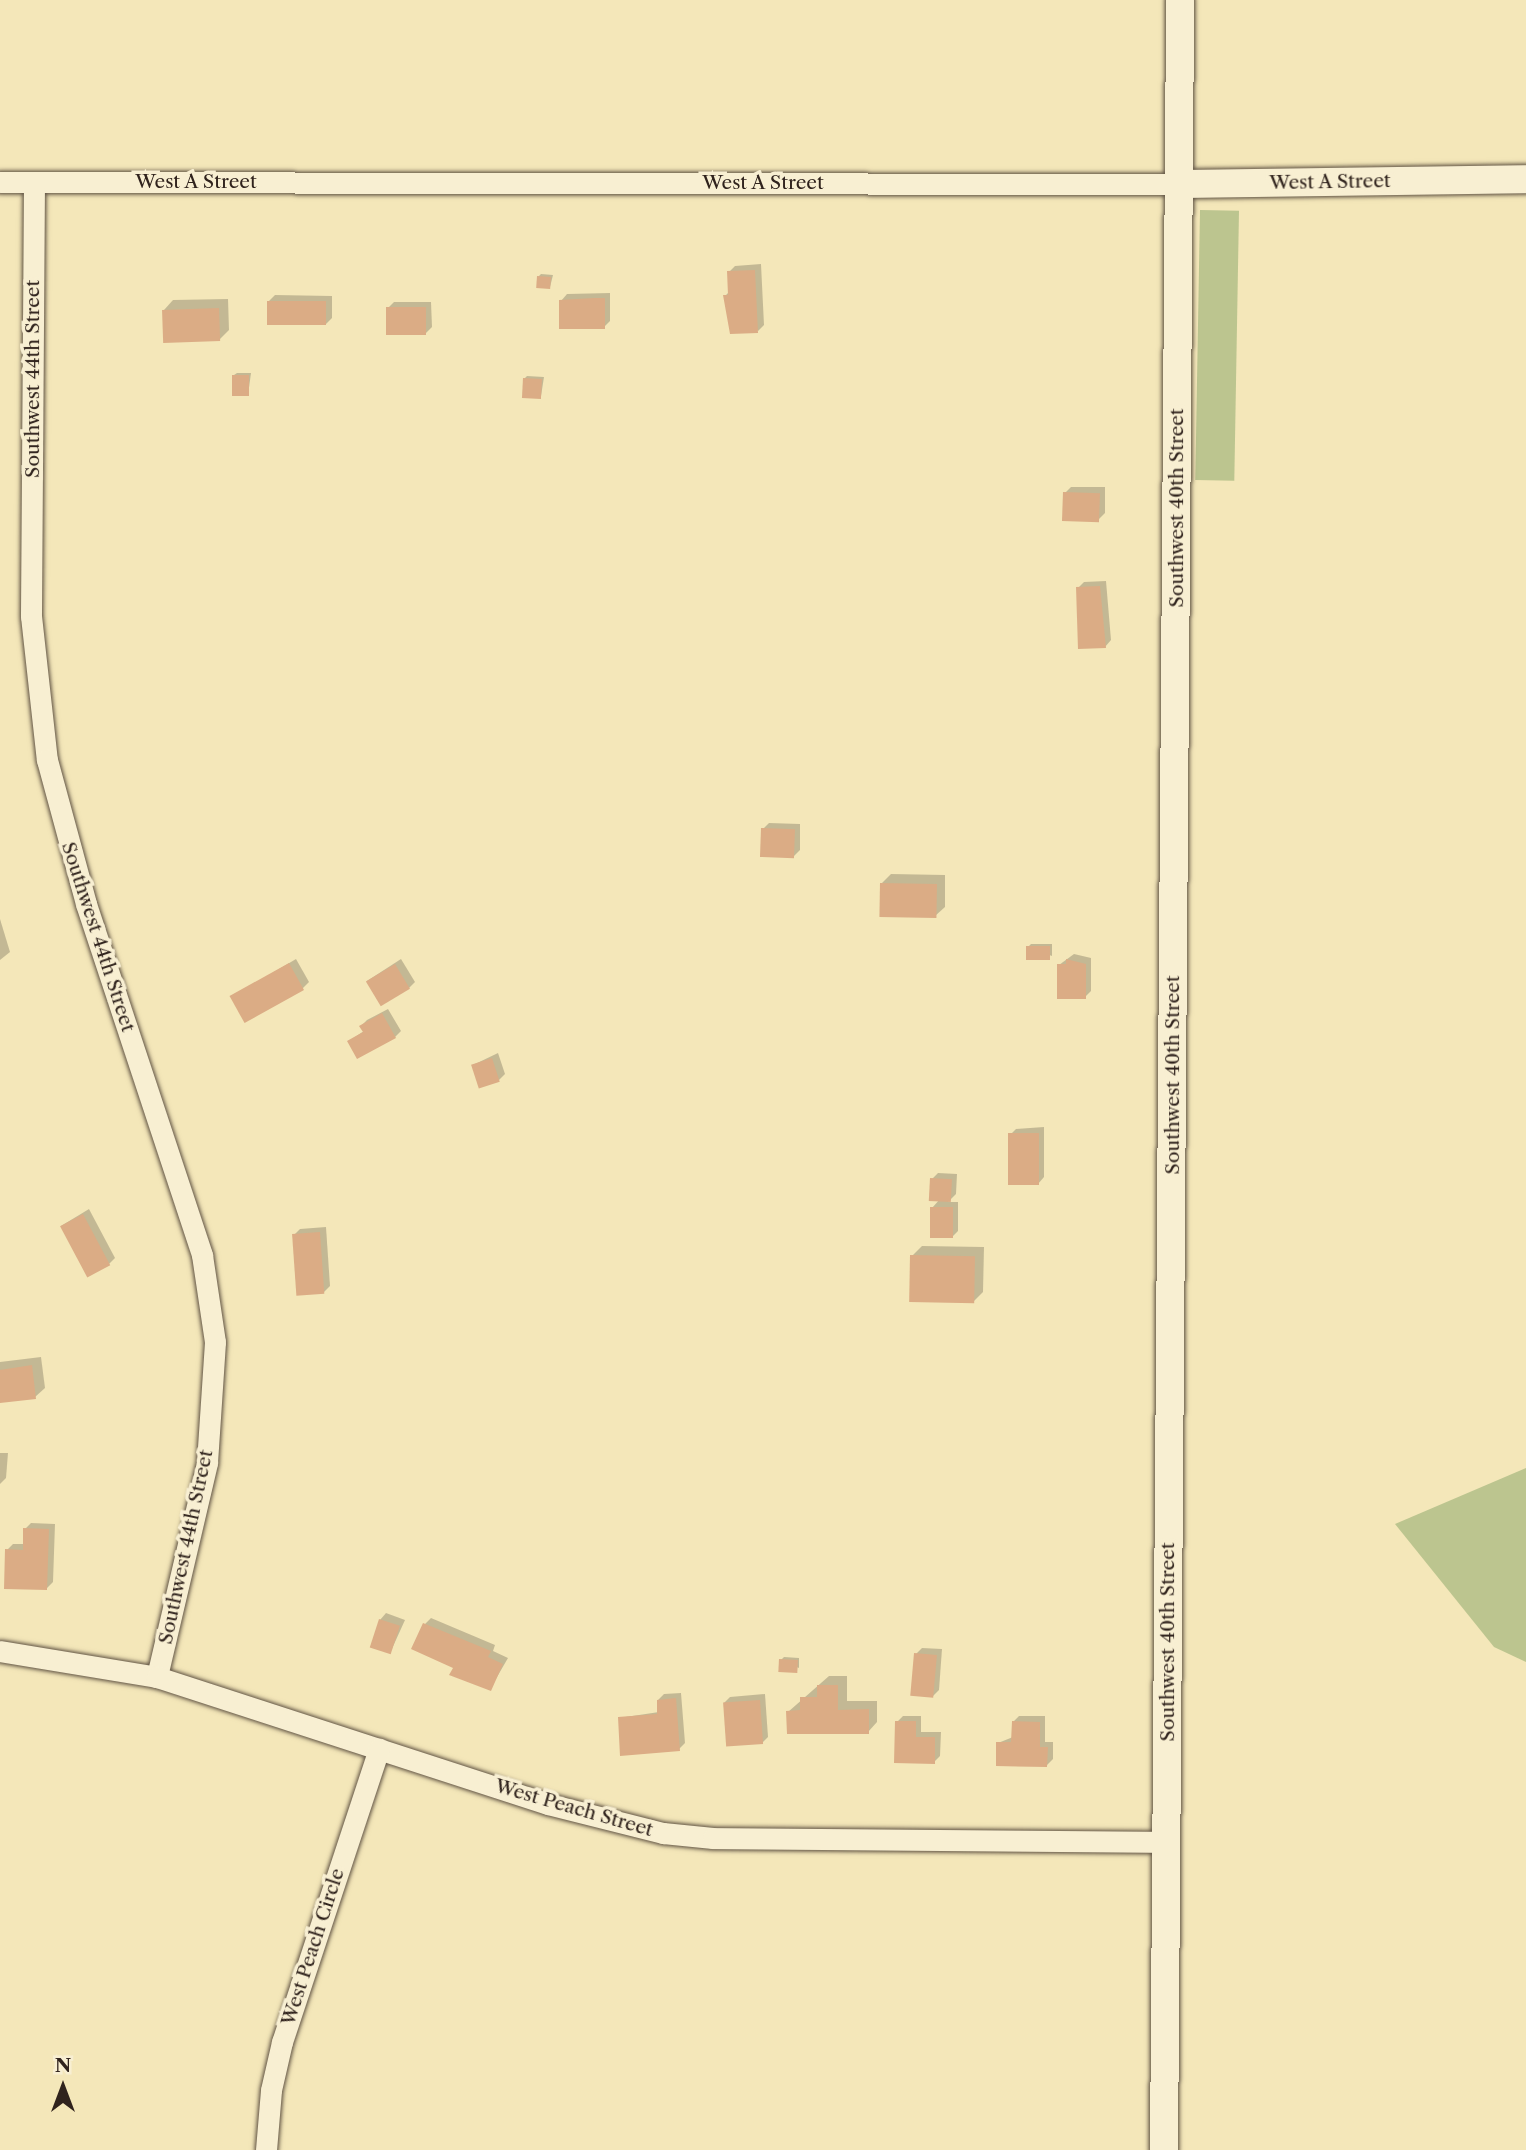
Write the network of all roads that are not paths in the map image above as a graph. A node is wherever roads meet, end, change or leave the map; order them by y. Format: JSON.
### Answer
{"nodes":[{"id":1,"x":1180,"y":0,"type":"edge"},
{"id":2,"x":1526,"y":179,"type":"edge"},
{"id":3,"x":0,"y":182,"type":"edge"},
{"id":4,"x":34,"y":182,"type":"junction"},
{"id":5,"x":1180,"y":184,"type":"junction"},
{"id":6,"x":0,"y":1651,"type":"edge"},
{"id":7,"x":157,"y":1677,"type":"junction"},
{"id":8,"x":379,"y":1749,"type":"junction"},
{"id":9,"x":1167,"y":1842,"type":"junction"},
{"id":10,"x":266,"y":2150,"type":"edge"},
{"id":11,"x":1164,"y":2150,"type":"edge"}],
"edges":[{"from":1,"to":5,"type":"main road","name":"Southwest 40th Street"},
{"from":2,"to":5,"type":"main road","name":"West A Street"},
{"from":3,"to":4,"type":"street","name":"West A Street"},
{"from":4,"to":5,"type":"street","name":"West A Street"},
{"from":4,"to":7,"type":"street","name":"Southwest 44th Street"},
{"from":5,"to":9,"type":"main road","name":"Southwest 40th Street"},
{"from":6,"to":7,"type":"street","name":"West Peach Street"},
{"from":7,"to":8,"type":"street","name":"West Peach Street"},
{"from":8,"to":9,"type":"street","name":"West Peach Street"},
{"from":8,"to":10,"type":"street","name":"West Peach Circle"},
{"from":9,"to":11,"type":"main road","name":"Southwest 40th Street"}]}
